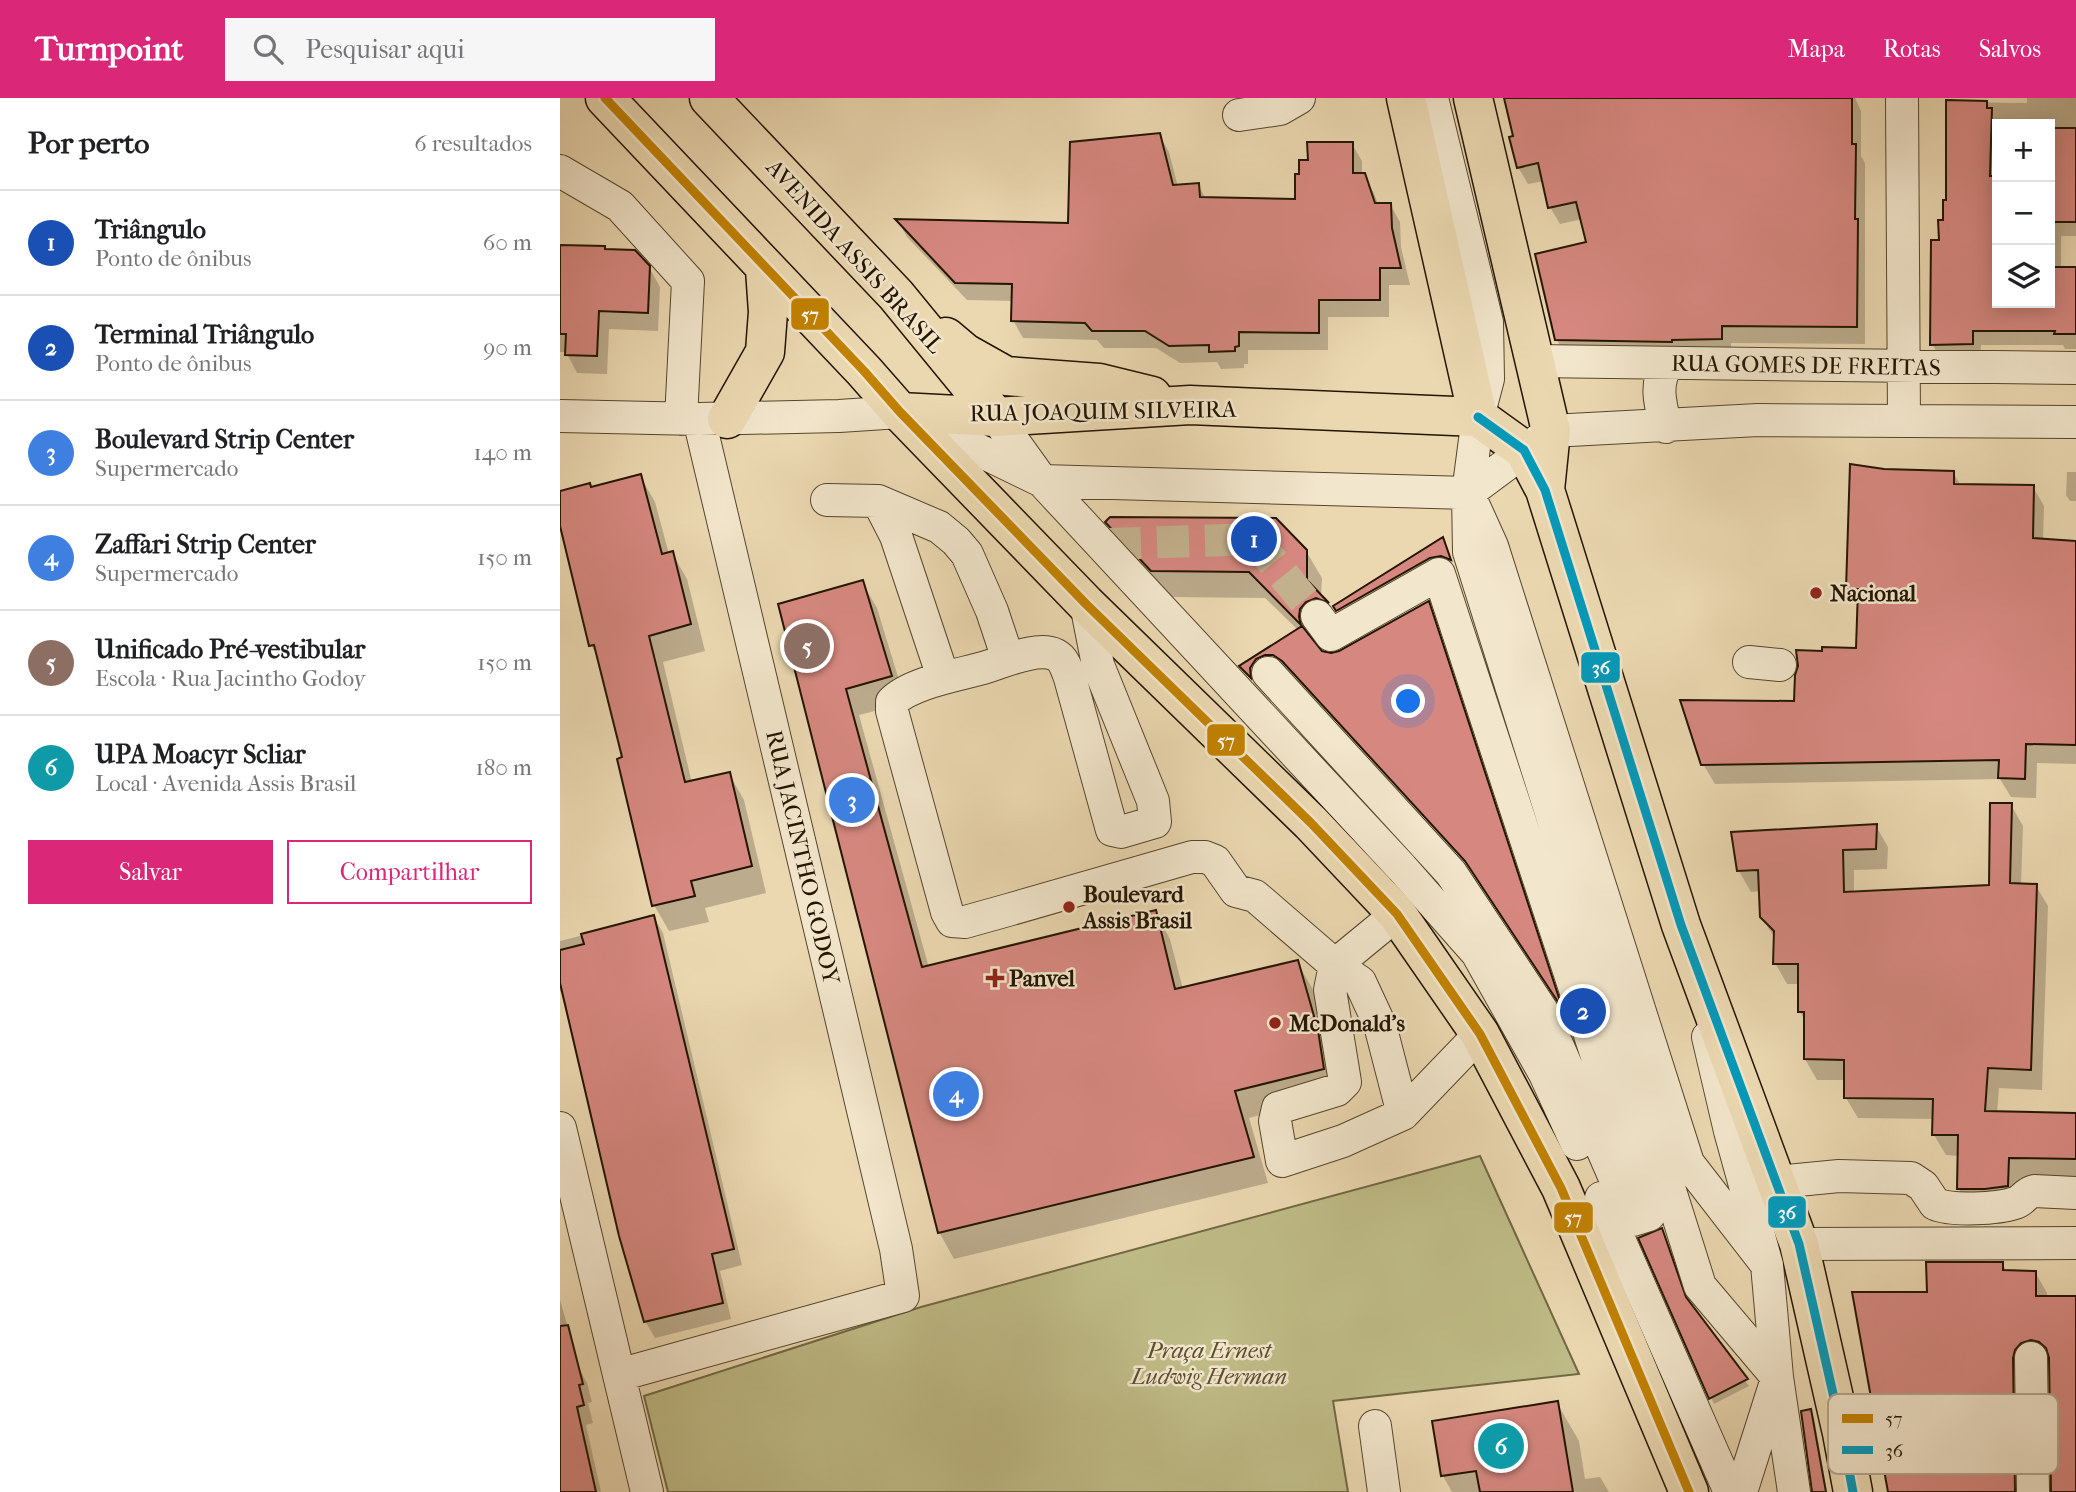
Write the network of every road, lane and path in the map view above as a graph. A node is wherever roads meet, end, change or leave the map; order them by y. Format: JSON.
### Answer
{"nodes":[{"id":1,"x":605,"y":98,"type":"edge"},
{"id":2,"x":709,"y":98,"type":"edge"},
{"id":3,"x":1299,"y":98,"type":"edge"},
{"id":4,"x":1406,"y":98,"type":"edge"},
{"id":5,"x":1432,"y":98,"type":"edge"},
{"id":6,"x":1473,"y":98,"type":"edge"},
{"id":7,"x":1902,"y":98,"type":"edge"},
{"id":8,"x":1239,"y":115,"type":"dead end"},
{"id":9,"x":560,"y":171,"type":"edge"},
{"id":10,"x":765,"y":268,"type":"junction"},
{"id":11,"x":896,"y":295,"type":"junction"},
{"id":12,"x":1535,"y":361,"type":"junction"},
{"id":13,"x":1668,"y":363,"type":"junction"},
{"id":14,"x":1903,"y":365,"type":"junction"},
{"id":15,"x":2076,"y":368,"type":"edge"},
{"id":16,"x":1190,"y":405,"type":"junction"},
{"id":17,"x":900,"y":412,"type":"junction"},
{"id":18,"x":560,"y":416,"type":"edge"},
{"id":19,"x":996,"y":417,"type":"junction"},
{"id":20,"x":1478,"y":417,"type":"junction"},
{"id":21,"x":702,"y":419,"type":"junction"},
{"id":22,"x":1904,"y":420,"type":"junction"},
{"id":23,"x":2076,"y":422,"type":"edge"},
{"id":24,"x":1667,"y":426,"type":"junction"},
{"id":25,"x":1538,"y":441,"type":"junction"},
{"id":26,"x":1042,"y":481,"type":"junction"},
{"id":27,"x":1468,"y":493,"type":"junction"},
{"id":28,"x":827,"y":500,"type":"dead end"},
{"id":29,"x":878,"y":501,"type":"junction"},
{"id":30,"x":1087,"y":604,"type":"junction"},
{"id":31,"x":1317,"y":616,"type":"tunnel mouth"},
{"id":32,"x":1008,"y":659,"type":"junction"},
{"id":33,"x":1268,"y":673,"type":"dead end"},
{"id":34,"x":943,"y":677,"type":"junction"},
{"id":35,"x":1397,"y":914,"type":"junction"},
{"id":36,"x":1681,"y":925,"type":"junction"},
{"id":37,"x":1335,"y":965,"type":"junction"},
{"id":38,"x":1480,"y":1034,"type":"junction"},
{"id":39,"x":1403,"y":1114,"type":"junction"},
{"id":40,"x":560,"y":1128,"type":"edge"},
{"id":41,"x":1777,"y":1182,"type":"junction"},
{"id":42,"x":2076,"y":1193,"type":"edge"},
{"id":43,"x":2076,"y":1243,"type":"edge"},
{"id":44,"x":1799,"y":1244,"type":"junction"},
{"id":45,"x":1767,"y":1265,"type":"junction"},
{"id":46,"x":2031,"y":1358,"type":"dead end"},
{"id":47,"x":619,"y":1375,"type":"junction"},
{"id":48,"x":1777,"y":1377,"type":"junction"},
{"id":49,"x":1833,"y":1394,"type":"edge"},
{"id":50,"x":2032,"y":1394,"type":"edge"},
{"id":51,"x":1375,"y":1426,"type":"dead end"},
{"id":52,"x":1850,"y":1474,"type":"edge"},
{"id":53,"x":2033,"y":1474,"type":"edge"},
{"id":54,"x":647,"y":1492,"type":"edge"},
{"id":55,"x":1384,"y":1492,"type":"edge"},
{"id":56,"x":1689,"y":1492,"type":"edge"},
{"id":57,"x":1730,"y":1492,"type":"edge"},
{"id":58,"x":1741,"y":1492,"type":"edge"},
{"id":59,"x":1794,"y":1492,"type":"edge"},
{"id":60,"x":1853,"y":1492,"type":"edge"},
{"id":61,"x":2033,"y":1492,"type":"edge"}],
"edges":[{"from":1,"to":10,"type":"main road"},
{"from":2,"to":11,"type":"main road","name":"AVENIDA ASSIS BRASIL"},
{"from":3,"to":8,"type":"street"},
{"from":4,"to":20,"type":"main road"},
{"from":5,"to":20,"type":"street"},
{"from":6,"to":12,"type":"main road"},
{"from":7,"to":14,"type":"street"},
{"from":9,"to":21,"type":"street","name":"RUA JACINTHO GODOY"},
{"from":10,"to":17,"type":"main road"},
{"from":10,"to":21,"type":"main road"},
{"from":11,"to":16,"type":"main road"},
{"from":11,"to":19,"type":"main road","name":"AVENIDA ASSIS BRASIL"},
{"from":12,"to":13,"type":"street","name":"RUA GOMES DE FREITAS"},
{"from":12,"to":25,"type":"main road"},
{"from":13,"to":14,"type":"street","name":"RUA GOMES DE FREITAS"},
{"from":13,"to":24,"type":"street"},
{"from":14,"to":15,"type":"street","name":"RUA GOMES DE FREITAS"},
{"from":14,"to":22,"type":"street"},
{"from":16,"to":19,"type":"main road","name":"RUA JOAQUIM SILVEIRA"},
{"from":16,"to":20,"type":"main road","name":"RUA JOAQUIM SILVEIRA"},
{"from":17,"to":19,"type":"main road","name":"RUA JOAQUIM SILVEIRA"},
{"from":17,"to":21,"type":"street","name":"RUA JOAQUIM SILVEIRA"},
{"from":17,"to":26,"type":"street"},
{"from":17,"to":30,"type":"main road"},
{"from":18,"to":21,"type":"street","name":"RUA JOAQUIM SILVEIRA"},
{"from":19,"to":26,"type":"street"},
{"from":20,"to":25,"type":"main road"},
{"from":20,"to":27,"type":"street"},
{"from":21,"to":47,"type":"street","name":"RUA JACINTHO GODOY"},
{"from":22,"to":23,"type":"street"},
{"from":22,"to":24,"type":"street"},
{"from":24,"to":25,"type":"street"},
{"from":25,"to":27,"type":"street"},
{"from":25,"to":36,"type":"main road"},
{"from":26,"to":27,"type":"street"},
{"from":26,"to":57,"type":"street"},
{"from":27,"to":45,"type":"street"},
{"from":27,"to":48,"type":"street"},
{"from":28,"to":29,"type":"street"},
{"from":29,"to":32,"type":"street"},
{"from":29,"to":34,"type":"street"},
{"from":30,"to":32,"type":"street"},
{"from":30,"to":35,"type":"main road"},
{"from":31,"to":33,"type":"street"},
{"from":32,"to":34,"type":"street"},
{"from":34,"to":37,"type":"street"},
{"from":35,"to":37,"type":"street"},
{"from":35,"to":38,"type":"main road"},
{"from":36,"to":41,"type":"main road"},
{"from":36,"to":45,"type":"street"},
{"from":37,"to":39,"type":"street"},
{"from":37,"to":39,"type":"street"},
{"from":38,"to":39,"type":"street"},
{"from":38,"to":56,"type":"main road"},
{"from":40,"to":47,"type":"street"},
{"from":41,"to":42,"type":"street"},
{"from":41,"to":44,"type":"main road"},
{"from":43,"to":44,"type":"street"},
{"from":44,"to":49,"type":"main road"},
{"from":45,"to":48,"type":"street"},
{"from":46,"to":50,"type":"street"},
{"from":47,"to":54,"type":"street"},
{"from":48,"to":58,"type":"street"},
{"from":48,"to":59,"type":"street"},
{"from":51,"to":55,"type":"street"},
{"from":52,"to":60,"type":"main road"},
{"from":53,"to":61,"type":"street"}]}
